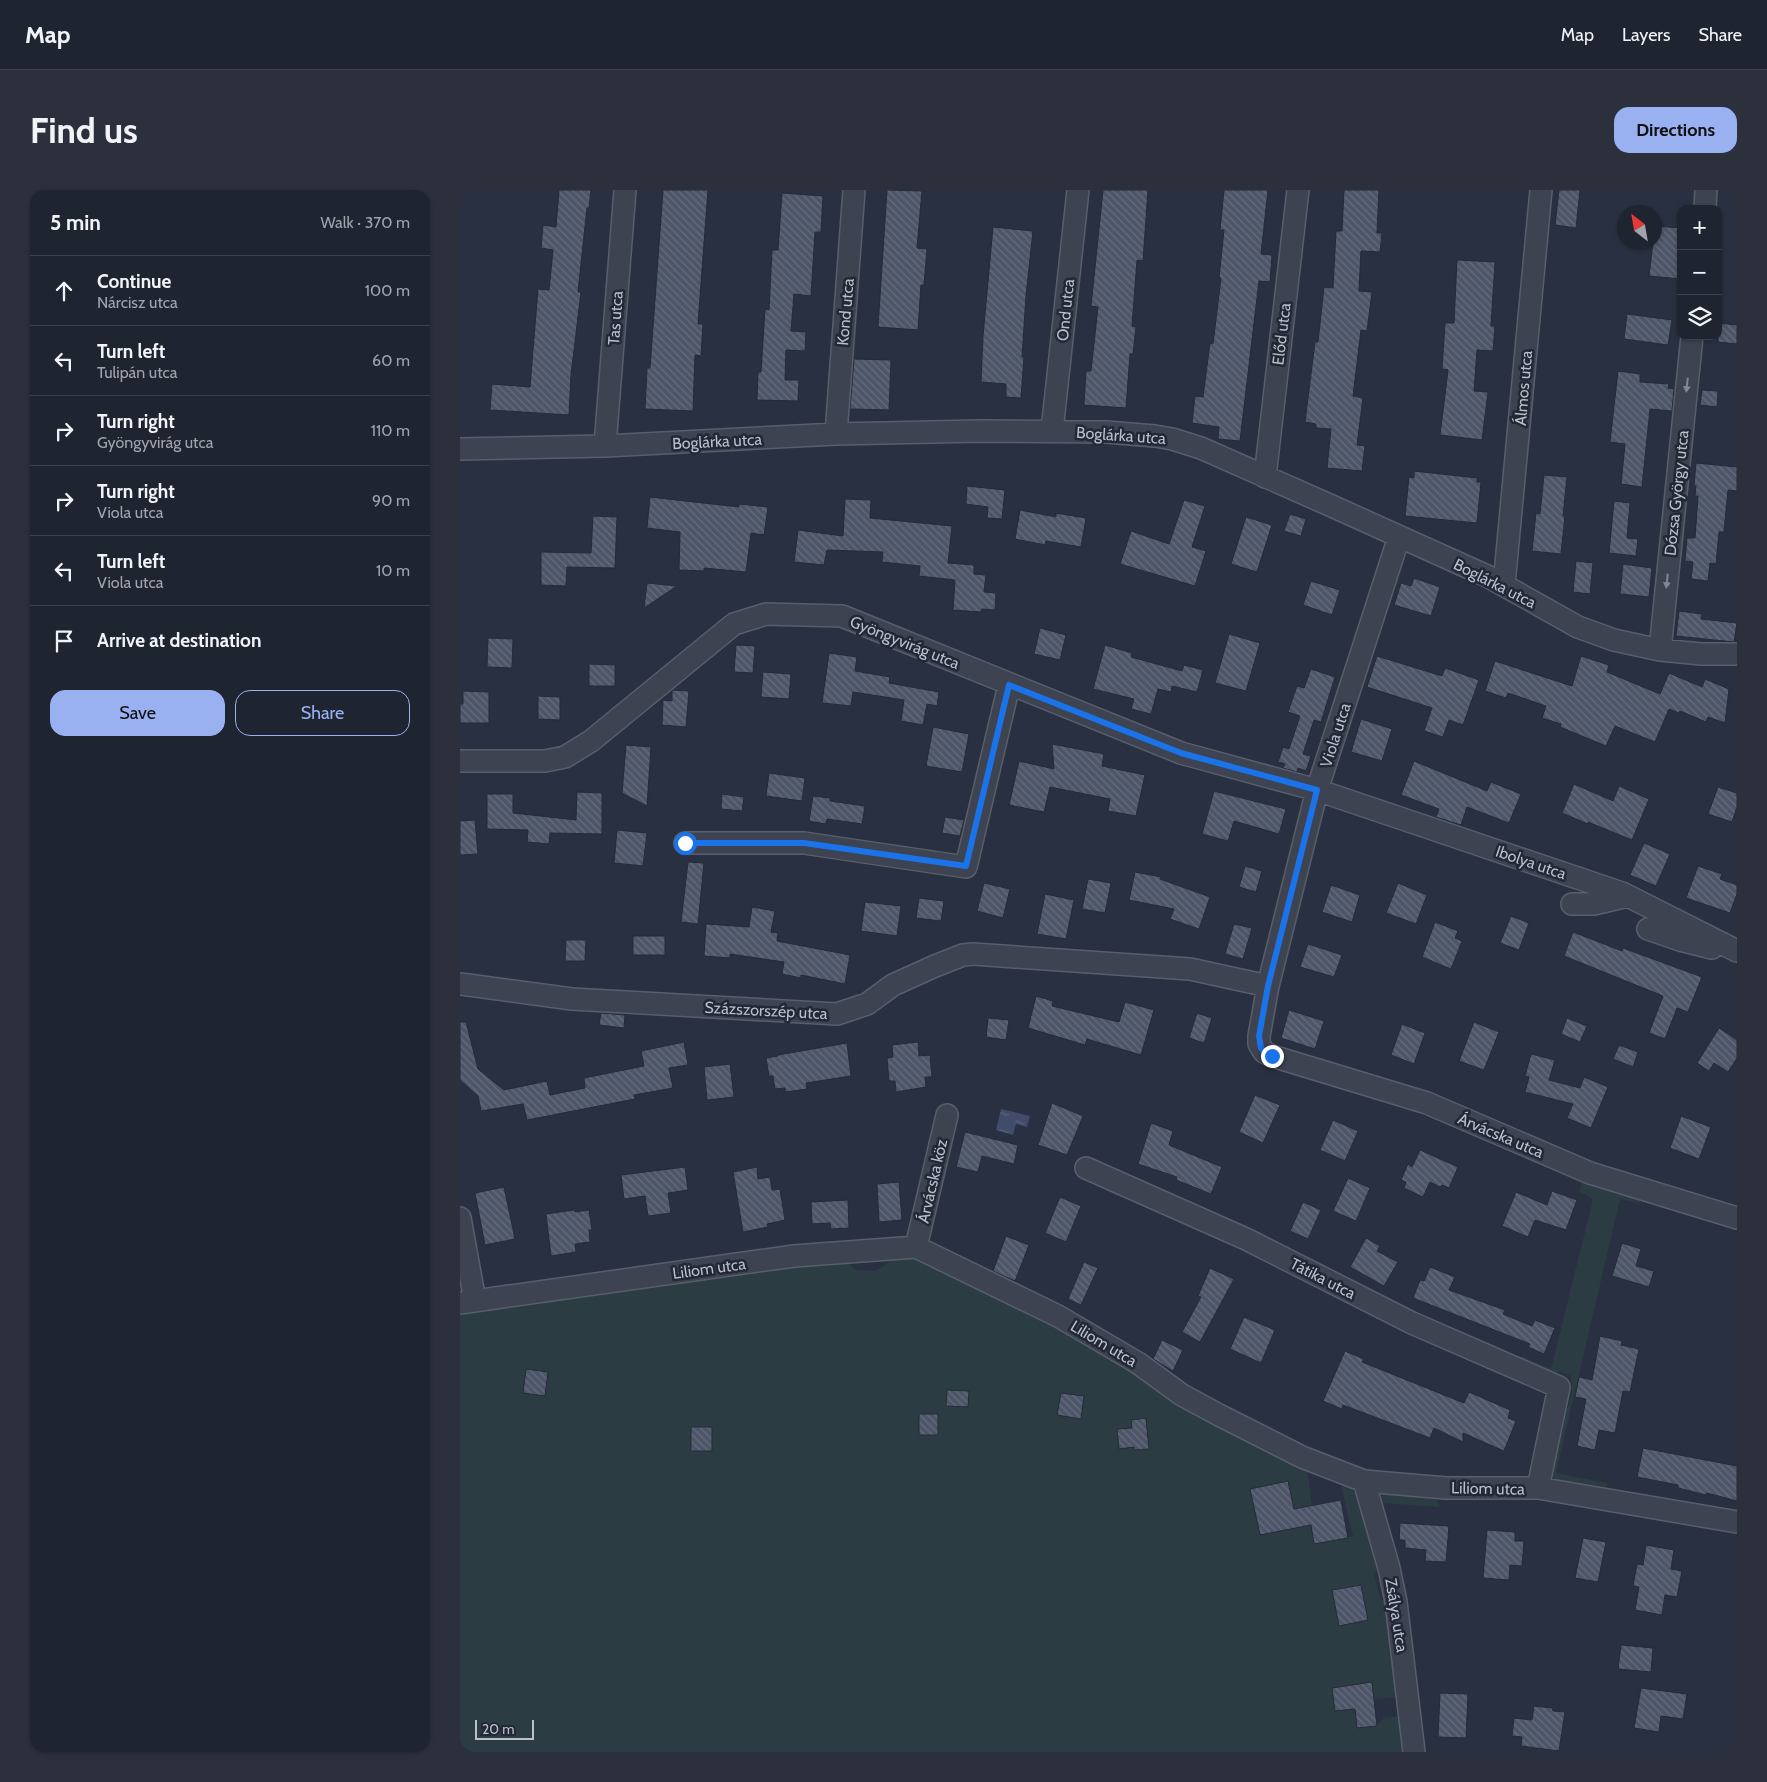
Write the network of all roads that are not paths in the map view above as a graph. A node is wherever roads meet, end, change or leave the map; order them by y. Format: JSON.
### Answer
{"nodes":[{"id":1,"x":625,"y":190,"type":"edge"},
{"id":2,"x":854,"y":190,"type":"edge"},
{"id":3,"x":1078,"y":190,"type":"edge"},
{"id":4,"x":1298,"y":190,"type":"edge"},
{"id":5,"x":1541,"y":190,"type":"edge"},
{"id":6,"x":1706,"y":190,"type":"edge"},
{"id":7,"x":1705,"y":205,"type":"edge"},
{"id":8,"x":1692,"y":340,"type":"edge"},
{"id":9,"x":1052,"y":431,"type":"junction"},
{"id":10,"x":836,"y":434,"type":"junction"},
{"id":11,"x":604,"y":446,"type":"junction"},
{"id":12,"x":460,"y":449,"type":"edge"},
{"id":13,"x":1265,"y":477,"type":"junction"},
{"id":14,"x":1399,"y":537,"type":"junction"},
{"id":15,"x":1504,"y":585,"type":"junction"},
{"id":16,"x":1660,"y":650,"type":"junction"},
{"id":17,"x":1737,"y":654,"type":"edge"},
{"id":18,"x":1009,"y":685,"type":"junction"},
{"id":19,"x":460,"y":761,"type":"edge"},
{"id":20,"x":1317,"y":790,"type":"junction"},
{"id":21,"x":685,"y":843,"type":"dead end"},
{"id":22,"x":1628,"y":896,"type":"junction"},
{"id":23,"x":1572,"y":904,"type":"dead end"},
{"id":24,"x":1648,"y":929,"type":"dead end"},
{"id":25,"x":1737,"y":952,"type":"edge"},
{"id":26,"x":460,"y":984,"type":"edge"},
{"id":27,"x":1268,"y":986,"type":"junction"},
{"id":28,"x":1264,"y":1052,"type":"joint"},
{"id":29,"x":947,"y":1115,"type":"dead end"},
{"id":30,"x":1086,"y":1168,"type":"dead end"},
{"id":31,"x":460,"y":1218,"type":"edge"},
{"id":32,"x":1737,"y":1218,"type":"edge"},
{"id":33,"x":916,"y":1247,"type":"junction"},
{"id":34,"x":468,"y":1302,"type":"edge"},
{"id":35,"x":1364,"y":1480,"type":"junction"},
{"id":36,"x":1538,"y":1488,"type":"junction"},
{"id":37,"x":1737,"y":1522,"type":"edge"},
{"id":38,"x":1414,"y":1752,"type":"edge"}],
"edges":[{"from":1,"to":11,"type":"street","name":"Tas utca"},
{"from":2,"to":10,"type":"street","name":"Kond utca"},
{"from":3,"to":9,"type":"street","name":"Ond utca"},
{"from":4,"to":13,"type":"street","name":"Előd utca"},
{"from":5,"to":15,"type":"street","name":"Álmos utca"},
{"from":6,"to":7,"type":"street"},
{"from":8,"to":16,"type":"street","name":"Dózsa György utca","one_way":true},
{"from":9,"to":10,"type":"street","name":"Boglárka utca"},
{"from":9,"to":13,"type":"street","name":"Boglárka utca"},
{"from":10,"to":11,"type":"street","name":"Boglárka utca"},
{"from":11,"to":12,"type":"street","name":"Boglárka utca"},
{"from":13,"to":14,"type":"street","name":"Boglárka utca"},
{"from":14,"to":15,"type":"street","name":"Boglárka utca"},
{"from":14,"to":20,"type":"street","name":"Viola utca"},
{"from":15,"to":16,"type":"street","name":"Boglárka utca"},
{"from":16,"to":17,"type":"street","name":"Boglárka utca"},
{"from":18,"to":19,"type":"street","name":"Gyöngyvirág utca"},
{"from":18,"to":20,"type":"street","name":"Gyöngyvirág utca"},
{"from":18,"to":21,"type":"street"},
{"from":20,"to":22,"type":"street","name":"Ibolya utca"},
{"from":20,"to":27,"type":"street","name":"Viola utca"},
{"from":22,"to":23,"type":"street"},
{"from":22,"to":25,"type":"street","name":"Ibolya utca"},
{"from":24,"to":25,"type":"street"},
{"from":26,"to":27,"type":"street","name":"Százszorszép utca"},
{"from":27,"to":28,"type":"street","name":"Viola utca"},
{"from":28,"to":32,"type":"street","name":"Árvácska utca"},
{"from":29,"to":33,"type":"street","name":"Árvácska köz"},
{"from":30,"to":36,"type":"street","name":"Tátika utca"},
{"from":31,"to":34,"type":"street"},
{"from":33,"to":34,"type":"street","name":"Liliom utca"},
{"from":33,"to":35,"type":"street","name":"Liliom utca"},
{"from":35,"to":36,"type":"street","name":"Liliom utca"},
{"from":35,"to":38,"type":"street","name":"Zsálya utca"},
{"from":36,"to":37,"type":"street","name":"Liliom utca"}]}
